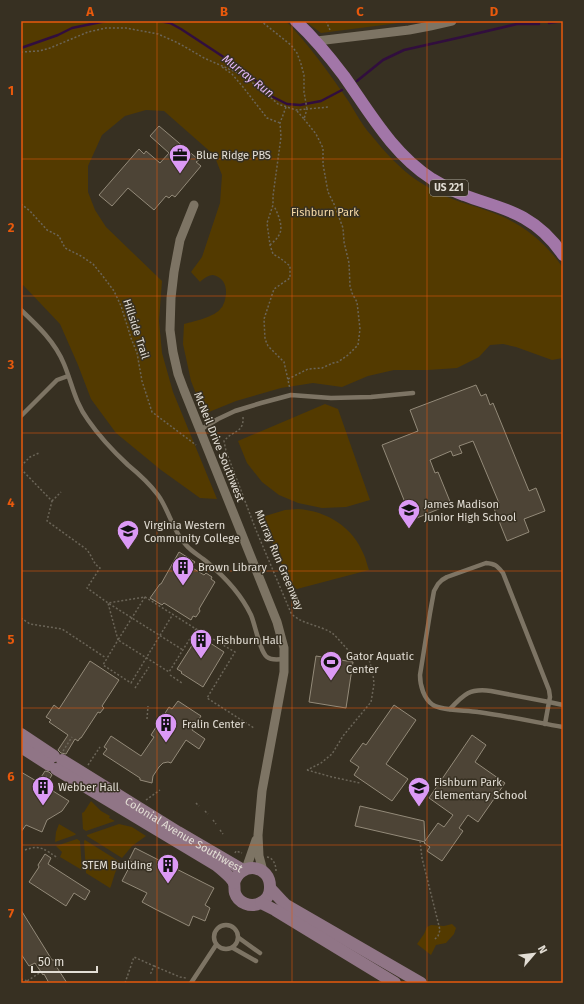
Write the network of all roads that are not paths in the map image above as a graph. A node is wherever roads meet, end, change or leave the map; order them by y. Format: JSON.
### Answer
{"nodes":[{"id":1,"x":296,"y":21,"type":"edge"},
{"id":2,"x":452,"y":21,"type":"edge"},
{"id":3,"x":317,"y":41,"type":"junction"},
{"id":4,"x":194,"y":205,"type":"dead end"},
{"id":5,"x":562,"y":251,"type":"edge"},
{"id":6,"x":21,"y":310,"type":"edge"},
{"id":7,"x":68,"y":376,"type":"junction"},
{"id":8,"x":413,"y":394,"type":"dead end"},
{"id":9,"x":21,"y":416,"type":"edge"},
{"id":10,"x":200,"y":430,"type":"junction"},
{"id":11,"x":285,"y":659,"type":"junction"},
{"id":12,"x":549,"y":702,"type":"junction"},
{"id":13,"x":563,"y":705,"type":"edge"},
{"id":14,"x":450,"y":709,"type":"junction"},
{"id":15,"x":545,"y":724,"type":"junction"},
{"id":16,"x":563,"y":727,"type":"edge"},
{"id":17,"x":21,"y":734,"type":"edge"},
{"id":18,"x":21,"y":747,"type":"edge"},
{"id":19,"x":55,"y":763,"type":"junction"},
{"id":20,"x":258,"y":835,"type":"junction"},
{"id":21,"x":244,"y":870,"type":"junction"},
{"id":22,"x":263,"y":871,"type":"junction"},
{"id":23,"x":234,"y":883,"type":"junction"},
{"id":24,"x":270,"y":888,"type":"junction"},
{"id":25,"x":261,"y":903,"type":"junction"},
{"id":26,"x":239,"y":938,"type":"junction"},
{"id":27,"x":216,"y":945,"type":"junction"},
{"id":28,"x":232,"y":948,"type":"junction"},
{"id":29,"x":260,"y":953,"type":"dead end"},
{"id":30,"x":256,"y":961,"type":"dead end"},
{"id":31,"x":191,"y":983,"type":"edge"},
{"id":32,"x":395,"y":983,"type":"edge"},
{"id":33,"x":420,"y":983,"type":"edge"}],
"edges":[{"from":1,"to":3,"type":"main road","number":"US 221"},
{"from":2,"to":3,"type":"street"},
{"from":3,"to":5,"type":"main road","number":"US 221"},
{"from":4,"to":10,"type":"street","name":"McNeil Drive Southwest"},
{"from":6,"to":7,"type":"lane"},
{"from":7,"to":9,"type":"lane"},
{"from":7,"to":11,"type":"lane"},
{"from":8,"to":10,"type":"lane"},
{"from":10,"to":11,"type":"street","name":"McNeil Drive Southwest"},
{"from":11,"to":20,"type":"street","name":"McNeil Drive Southwest"},
{"from":12,"to":13,"type":"lane"},
{"from":12,"to":14,"type":"lane"},
{"from":12,"to":14,"type":"lane"},
{"from":12,"to":15,"type":"lane"},
{"from":14,"to":15,"type":"lane"},
{"from":15,"to":16,"type":"lane"},
{"from":17,"to":19,"type":"main road","name":"Colonial Avenue Southwest"},
{"from":18,"to":19,"type":"main road","name":"Colonial Avenue Southwest"},
{"from":19,"to":21,"type":"main road","name":"Colonial Avenue Southwest"},
{"from":19,"to":23,"type":"main road","name":"Colonial Avenue Southwest"},
{"from":20,"to":21,"type":"street","name":"McNeil Drive Southwest"},
{"from":20,"to":22,"type":"street","name":"McNeil Drive Southwest"},
{"from":21,"to":22,"type":"main road","name":"Colonial Avenue Southwest"},
{"from":21,"to":23,"type":"main road"},
{"from":22,"to":24,"type":"main road"},
{"from":23,"to":25,"type":"main road","name":"Colonial Avenue Southwest"},
{"from":24,"to":25,"type":"main road"},
{"from":24,"to":33,"type":"main road"},
{"from":25,"to":32,"type":"main road","name":"Colonial Avenue Southwest"},
{"from":26,"to":27,"type":"lane"},
{"from":26,"to":28,"type":"lane"},
{"from":26,"to":29,"type":"lane"},
{"from":27,"to":28,"type":"lane"},
{"from":27,"to":31,"type":"lane"},
{"from":28,"to":30,"type":"lane"}]}
